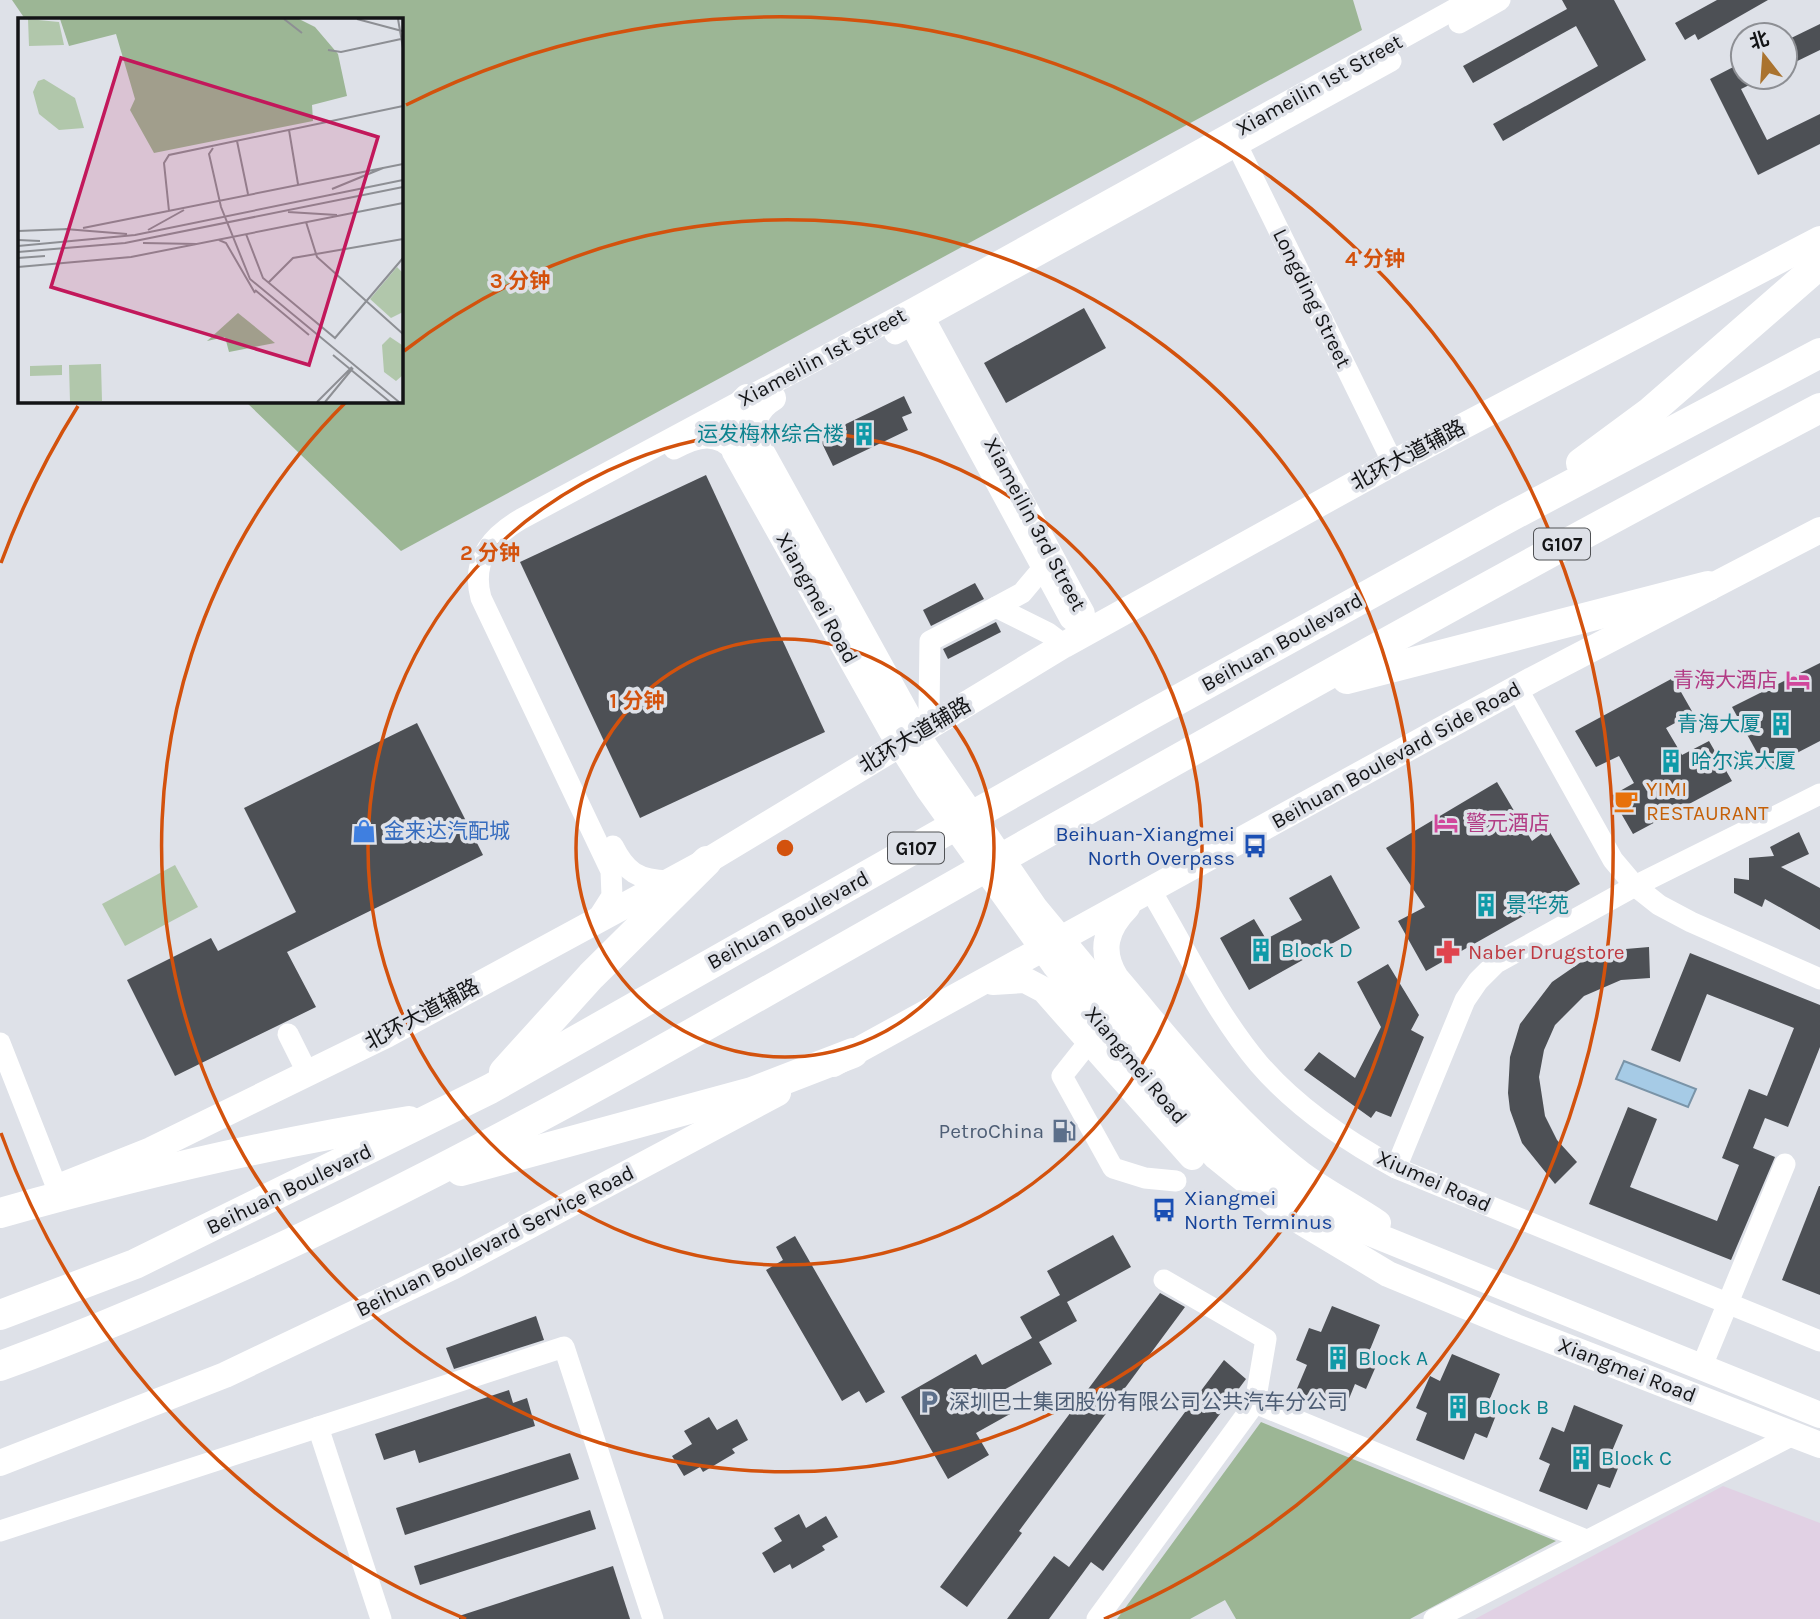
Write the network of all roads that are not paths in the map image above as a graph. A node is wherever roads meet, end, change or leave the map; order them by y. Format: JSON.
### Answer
{"nodes":[{"id":1,"x":1471,"y":0,"type":"edge"},
{"id":2,"x":1500,"y":0,"type":"edge"},
{"id":3,"x":1234,"y":140,"type":"junction"},
{"id":4,"x":1820,"y":239,"type":"edge"},
{"id":5,"x":1820,"y":264,"type":"edge"},
{"id":6,"x":917,"y":318,"type":"junction"},
{"id":7,"x":1820,"y":354,"type":"edge"},
{"id":8,"x":760,"y":398,"type":"junction"},
{"id":9,"x":1820,"y":408,"type":"edge"},
{"id":10,"x":747,"y":457,"type":"junction"},
{"id":11,"x":1393,"y":463,"type":"junction"},
{"id":12,"x":1504,"y":520,"type":"junction"},
{"id":13,"x":1820,"y":530,"type":"edge"},
{"id":14,"x":1042,"y":568,"type":"junction"},
{"id":15,"x":1708,"y":586,"type":"junction"},
{"id":16,"x":996,"y":607,"type":"junction"},
{"id":17,"x":1088,"y":633,"type":"junction"},
{"id":18,"x":1064,"y":645,"type":"junction"},
{"id":19,"x":1309,"y":688,"type":"junction"},
{"id":20,"x":1517,"y":688,"type":"junction"},
{"id":21,"x":932,"y":725,"type":"junction"},
{"id":22,"x":1820,"y":794,"type":"edge"},
{"id":23,"x":707,"y":861,"type":"junction"},
{"id":24,"x":617,"y":869,"type":"junction"},
{"id":25,"x":668,"y":881,"type":"junction"},
{"id":26,"x":1635,"y":886,"type":"junction"},
{"id":27,"x":1143,"y":895,"type":"junction"},
{"id":28,"x":598,"y":918,"type":"junction"},
{"id":29,"x":1116,"y":978,"type":"junction"},
{"id":30,"x":1820,"y":979,"type":"edge"},
{"id":31,"x":976,"y":986,"type":"junction"},
{"id":32,"x":1070,"y":1019,"type":"junction"},
{"id":33,"x":288,"y":1034,"type":"dead end"},
{"id":34,"x":0,"y":1042,"type":"edge"},
{"id":35,"x":1088,"y":1042,"type":"junction"},
{"id":36,"x":853,"y":1053,"type":"junction"},
{"id":37,"x":308,"y":1074,"type":"junction"},
{"id":38,"x":489,"y":1089,"type":"junction"},
{"id":39,"x":437,"y":1116,"type":"junction"},
{"id":40,"x":1785,"y":1164,"type":"dead end"},
{"id":41,"x":1396,"y":1168,"type":"junction"},
{"id":42,"x":1176,"y":1181,"type":"dead end"},
{"id":43,"x":1263,"y":1183,"type":"junction"},
{"id":44,"x":57,"y":1188,"type":"junction"},
{"id":45,"x":390,"y":1192,"type":"junction"},
{"id":46,"x":0,"y":1211,"type":"edge"},
{"id":47,"x":1405,"y":1248,"type":"junction"},
{"id":48,"x":135,"y":1264,"type":"junction"},
{"id":49,"x":1388,"y":1274,"type":"junction"},
{"id":50,"x":1164,"y":1280,"type":"dead end"},
{"id":51,"x":0,"y":1301,"type":"edge"},
{"id":52,"x":1729,"y":1305,"type":"junction"},
{"id":53,"x":0,"y":1315,"type":"edge"},
{"id":54,"x":113,"y":1325,"type":"junction"},
{"id":55,"x":1820,"y":1341,"type":"edge"},
{"id":56,"x":0,"y":1366,"type":"edge"},
{"id":57,"x":1702,"y":1366,"type":"junction"},
{"id":58,"x":0,"y":1387,"type":"edge"},
{"id":59,"x":1255,"y":1403,"type":"junction"},
{"id":60,"x":1820,"y":1415,"type":"edge"},
{"id":61,"x":318,"y":1427,"type":"junction"},
{"id":62,"x":1795,"y":1434,"type":"junction"},
{"id":63,"x":1820,"y":1445,"type":"edge"},
{"id":64,"x":0,"y":1463,"type":"edge"},
{"id":65,"x":0,"y":1531,"type":"edge"},
{"id":66,"x":1586,"y":1540,"type":"junction"},
{"id":67,"x":381,"y":1619,"type":"edge"},
{"id":68,"x":653,"y":1619,"type":"edge"},
{"id":69,"x":1097,"y":1619,"type":"edge"},
{"id":70,"x":1434,"y":1619,"type":"edge"}],
"edges":[{"from":1,"to":3,"type":"street","name":"Xiameilin 1st Street"},
{"from":2,"to":3,"type":"street","name":"Xiameilin 1st Street"},
{"from":3,"to":6,"type":"street","name":"Xiameilin 1st Street"},
{"from":3,"to":11,"type":"street","name":"Longding Street"},
{"from":4,"to":11,"type":"main road","name":"北环大道辅路"},
{"from":5,"to":12,"type":"highway"},
{"from":6,"to":8,"type":"street","name":"Xiameilin 1st Street"},
{"from":6,"to":14,"type":"street","name":"Xiameilin 3rd Street"},
{"from":6,"to":17,"type":"street","name":"Xiameilin 3rd Street"},
{"from":7,"to":12,"type":"highway","name":"Beihuan Boulevard","number":"G107"},
{"from":8,"to":10,"type":"main road","name":"Xiangmei Road"},
{"from":8,"to":24,"type":"street","name":"Xiameilin 1st Street"},
{"from":9,"to":19,"type":"highway","number":"G107"},
{"from":10,"to":24,"type":"street"},
{"from":10,"to":43,"type":"main road","name":"Xiangmei Road"},
{"from":11,"to":17,"type":"main road","name":"北环大道辅路"},
{"from":12,"to":38,"type":"highway","name":"Beihuan Boulevard","number":"G107"},
{"from":13,"to":15,"type":"main road","name":"Beihuan Boulevard Side Road"},
{"from":14,"to":16,"type":"street"},
{"from":14,"to":17,"type":"street","name":"Xiameilin 3rd Street"},
{"from":15,"to":19,"type":"highway"},
{"from":15,"to":20,"type":"main road","name":"Beihuan Boulevard Side Road"},
{"from":16,"to":18,"type":"street"},
{"from":16,"to":21,"type":"street"},
{"from":17,"to":18,"type":"main road","name":"北环大道辅路"},
{"from":18,"to":21,"type":"main road","name":"北环大道辅路"},
{"from":19,"to":45,"type":"highway","number":"G107"},
{"from":20,"to":26,"type":"street"},
{"from":20,"to":27,"type":"main road","name":"Beihuan Boulevard Side Road"},
{"from":21,"to":23,"type":"main road","name":"北环大道辅路"},
{"from":22,"to":26,"type":"street"},
{"from":23,"to":25,"type":"main road","name":"北环大道辅路"},
{"from":23,"to":38,"type":"highway"},
{"from":24,"to":25,"type":"street"},
{"from":24,"to":28,"type":"street"},
{"from":25,"to":28,"type":"main road","name":"北环大道辅路"},
{"from":26,"to":30,"type":"street"},
{"from":26,"to":41,"type":"street"},
{"from":27,"to":29,"type":"main road"},
{"from":27,"to":31,"type":"main road","name":"Beihuan Boulevard Side Road"},
{"from":27,"to":41,"type":"street","name":"Xiumei Road"},
{"from":28,"to":37,"type":"main road","name":"北环大道辅路"},
{"from":29,"to":32,"type":"main road"},
{"from":29,"to":47,"type":"main road"},
{"from":31,"to":32,"type":"main road"},
{"from":31,"to":36,"type":"main road","name":"Beihuan Boulevard Service Road"},
{"from":32,"to":35,"type":"main road"},
{"from":33,"to":37,"type":"street"},
{"from":34,"to":44,"type":"street"},
{"from":35,"to":42,"type":"street"},
{"from":35,"to":49,"type":"main road"},
{"from":36,"to":45,"type":"highway"},
{"from":36,"to":64,"type":"main road","name":"Beihuan Boulevard Service Road"},
{"from":37,"to":44,"type":"main road","name":"北环大道辅路"},
{"from":38,"to":39,"type":"highway","name":"Beihuan Boulevard","number":"G107"},
{"from":39,"to":46,"type":"highway"},
{"from":39,"to":48,"type":"highway","name":"Beihuan Boulevard","number":"G107"},
{"from":40,"to":52,"type":"street"},
{"from":41,"to":52,"type":"street","name":"Xiumei Road"},
{"from":43,"to":47,"type":"main road","name":"Xiangmei Road"},
{"from":43,"to":49,"type":"main road","name":"Xiangmei Road"},
{"from":44,"to":46,"type":"main road","name":"北环大道辅路"},
{"from":45,"to":54,"type":"highway","number":"G107"},
{"from":47,"to":57,"type":"main road","name":"Xiangmei Road"},
{"from":48,"to":51,"type":"highway"},
{"from":48,"to":53,"type":"highway","name":"Beihuan Boulevard","number":"G107"},
{"from":49,"to":62,"type":"main road","name":"Xiangmei Road"},
{"from":50,"to":59,"type":"street"},
{"from":52,"to":55,"type":"street","name":"Xiumei Road"},
{"from":52,"to":57,"type":"street"},
{"from":54,"to":56,"type":"highway","number":"G107"},
{"from":54,"to":58,"type":"highway"},
{"from":57,"to":60,"type":"main road","name":"Xiangmei Road"},
{"from":59,"to":66,"type":"street"},
{"from":59,"to":69,"type":"street"},
{"from":61,"to":65,"type":"street"},
{"from":61,"to":67,"type":"street"},
{"from":61,"to":68,"type":"street"},
{"from":62,"to":63,"type":"main road","name":"Xiangmei Road"},
{"from":62,"to":66,"type":"street"},
{"from":66,"to":70,"type":"street"}]}
